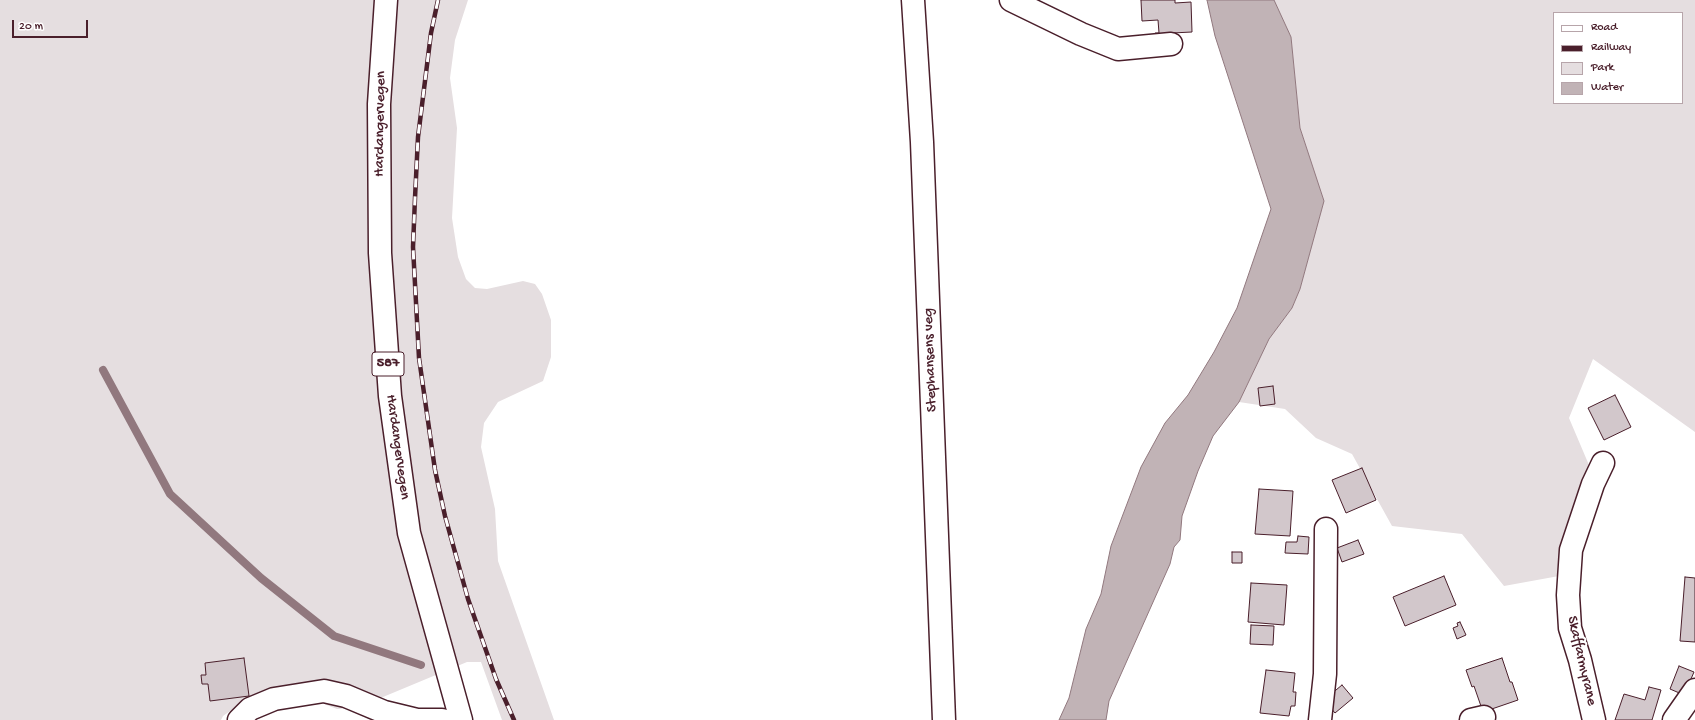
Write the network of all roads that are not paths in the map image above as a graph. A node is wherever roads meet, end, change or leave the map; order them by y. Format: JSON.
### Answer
{"nodes":[{"id":1,"x":386,"y":0,"type":"edge"},
{"id":2,"x":914,"y":0,"type":"edge"},
{"id":3,"x":1011,"y":0,"type":"edge"},
{"id":4,"x":1171,"y":44,"type":"dead end"},
{"id":5,"x":1603,"y":463,"type":"dead end"},
{"id":6,"x":1326,"y":529,"type":"dead end"},
{"id":7,"x":1695,"y":690,"type":"edge"},
{"id":8,"x":239,"y":720,"type":"edge"},
{"id":9,"x":442,"y":720,"type":"edge"},
{"id":10,"x":461,"y":720,"type":"edge"},
{"id":11,"x":944,"y":720,"type":"edge"},
{"id":12,"x":1320,"y":720,"type":"edge"},
{"id":13,"x":1594,"y":720,"type":"edge"},
{"id":14,"x":1674,"y":720,"type":"edge"}],
"edges":[{"from":1,"to":10,"type":"street","name":"Hardangervegen","number":"587"},
{"from":2,"to":11,"type":"street","name":"Stephansens veg"},
{"from":3,"to":4,"type":"street"},
{"from":5,"to":13,"type":"street","name":"Skaffarmyrane"},
{"from":6,"to":12,"type":"street"},
{"from":7,"to":14,"type":"street"},
{"from":8,"to":9,"type":"street"}]}
